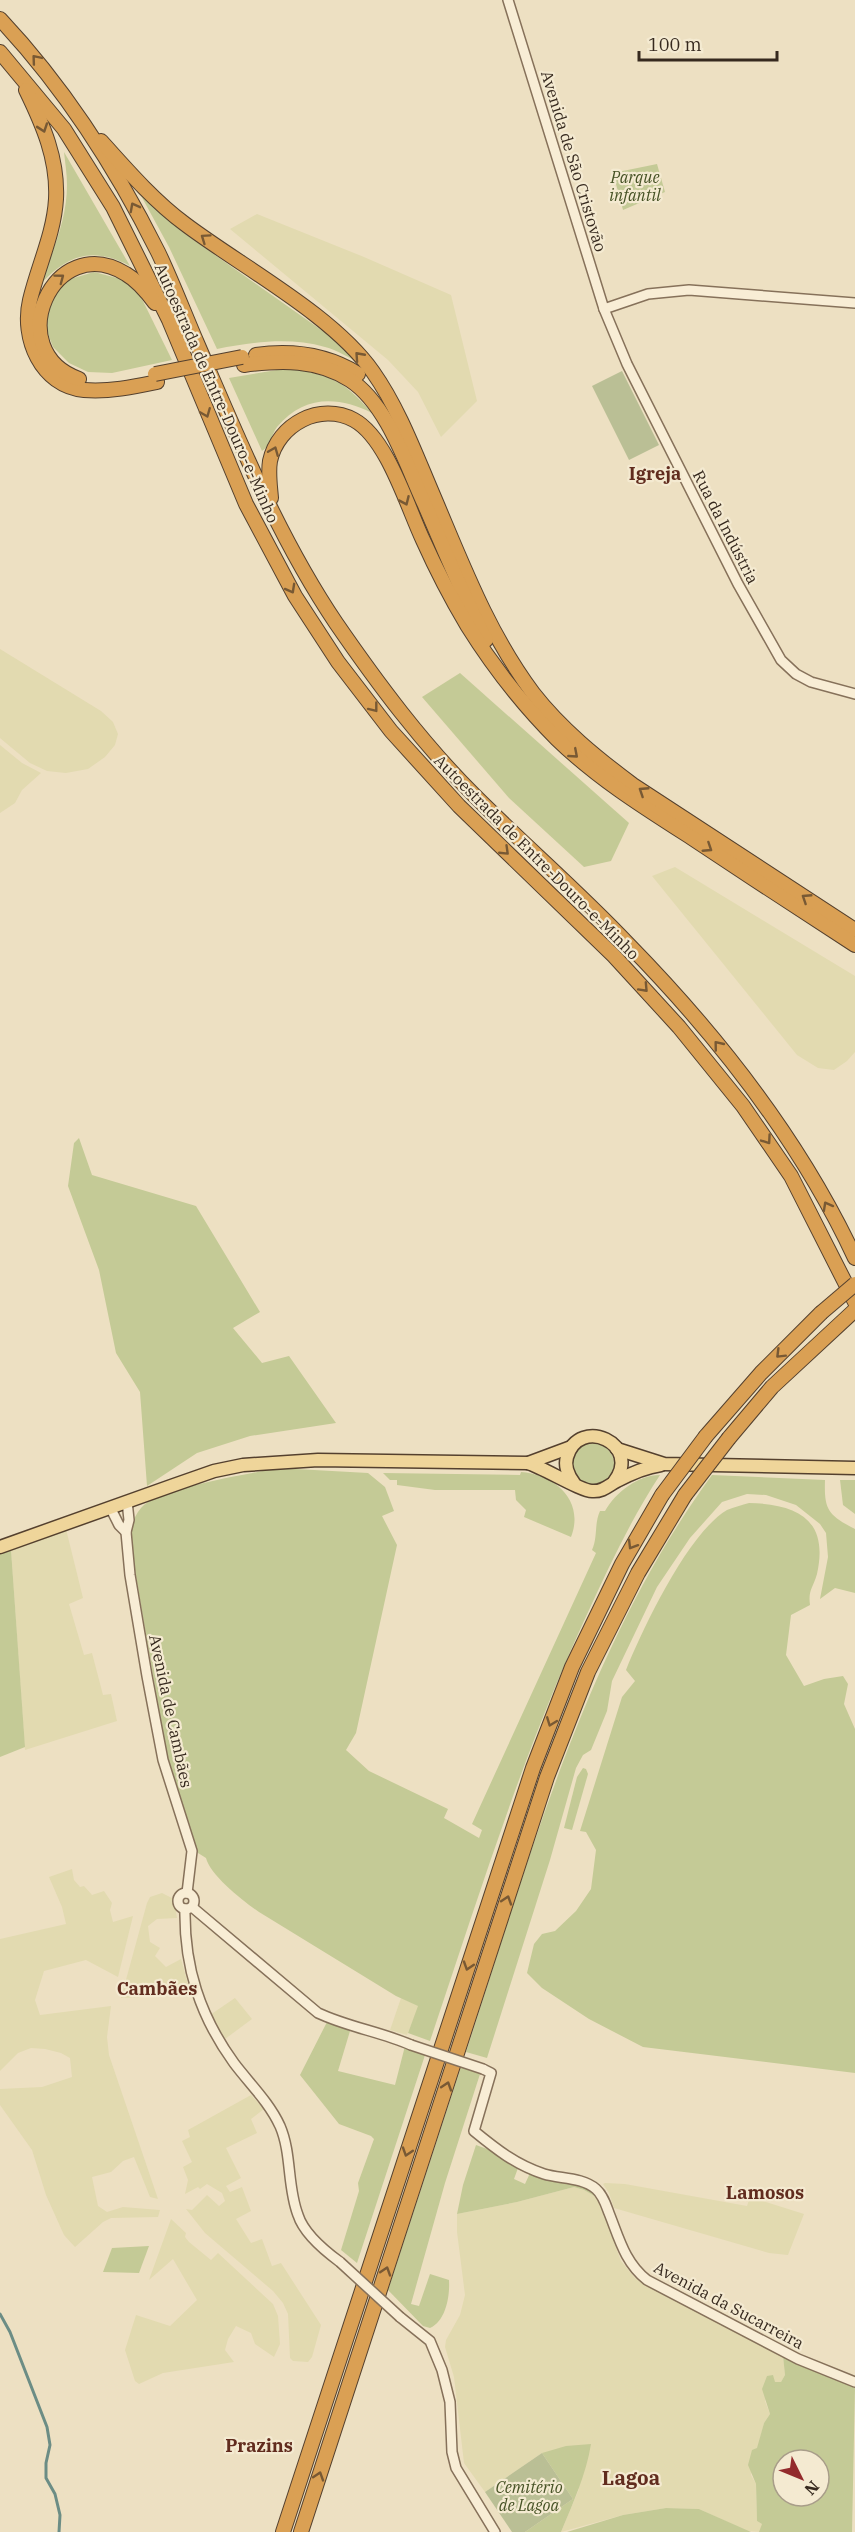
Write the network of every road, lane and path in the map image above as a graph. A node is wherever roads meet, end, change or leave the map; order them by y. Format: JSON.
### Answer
{"nodes":[{"id":1,"x":508,"y":0,"type":"edge"},
{"id":2,"x":0,"y":19,"type":"edge"},
{"id":3,"x":0,"y":52,"type":"edge"},
{"id":4,"x":19,"y":75,"type":"junction"},
{"id":5,"x":77,"y":115,"type":"junction"},
{"id":6,"x":855,"y":303,"type":"edge"},
{"id":7,"x":604,"y":309,"type":"junction"},
{"id":8,"x":169,"y":320,"type":"junction"},
{"id":9,"x":612,"y":331,"type":"joint"},
{"id":10,"x":243,"y":361,"type":"junction"},
{"id":11,"x":156,"y":378,"type":"junction"},
{"id":12,"x":418,"y":461,"type":"junction"},
{"id":13,"x":272,"y":509,"type":"junction"},
{"id":14,"x":855,"y":694,"type":"edge"},
{"id":15,"x":533,"y":712,"type":"junction"},
{"id":16,"x":855,"y":930,"type":"edge"},
{"id":17,"x":855,"y":945,"type":"edge"},
{"id":18,"x":855,"y":1258,"type":"edge"},
{"id":19,"x":855,"y":1284,"type":"edge"},
{"id":20,"x":855,"y":1302,"type":"edge"},
{"id":21,"x":855,"y":1310,"type":"edge"},
{"id":22,"x":571,"y":1447,"type":"junction"},
{"id":23,"x":617,"y":1449,"type":"junction"},
{"id":24,"x":528,"y":1463,"type":"junction"},
{"id":25,"x":664,"y":1464,"type":"junction"},
{"id":26,"x":855,"y":1468,"type":"edge"},
{"id":27,"x":614,"y":1482,"type":"junction"},
{"id":28,"x":574,"y":1483,"type":"junction"},
{"id":29,"x":127,"y":1501,"type":"junction"},
{"id":30,"x":110,"y":1507,"type":"junction"},
{"id":31,"x":126,"y":1532,"type":"junction"},
{"id":32,"x":0,"y":1547,"type":"edge"},
{"id":33,"x":189,"y":1908,"type":"junction"},
{"id":34,"x":855,"y":2382,"type":"edge"},
{"id":35,"x":284,"y":2532,"type":"edge"},
{"id":36,"x":301,"y":2532,"type":"edge"},
{"id":37,"x":495,"y":2532,"type":"edge"}],
"edges":[{"from":1,"to":7,"type":"street","name":"Avenida de São Cristovão"},
{"from":5,"to":2,"type":"highway","name":"Autoestrada de Entre-Douro-e-Minho","one_way":true},
{"from":3,"to":4,"type":"highway","name":"Autoestrada de Entre-Douro-e-Minho"},
{"from":4,"to":8,"type":"highway","name":"Autoestrada de Entre-Douro-e-Minho"},
{"from":4,"to":11,"type":"highway","one_way":true},
{"from":12,"to":5,"type":"highway","one_way":true},
{"from":13,"to":5,"type":"highway","name":"Autoestrada de Entre-Douro-e-Minho","one_way":true},
{"from":6,"to":7,"type":"street"},
{"from":7,"to":9,"type":"street","name":"Avenida de São Cristovão"},
{"from":11,"to":8,"type":"highway","one_way":true},
{"from":8,"to":20,"type":"highway","name":"Autoestrada de Entre-Douro-e-Minho","one_way":true},
{"from":9,"to":14,"type":"street","name":"Rua da Indústria"},
{"from":10,"to":11,"type":"highway"},
{"from":10,"to":12,"type":"highway"},
{"from":10,"to":15,"type":"highway"},
{"from":16,"to":12,"type":"highway","one_way":true},
{"from":13,"to":15,"type":"highway","one_way":true},
{"from":18,"to":13,"type":"highway","name":"Autoestrada de Entre-Douro-e-Minho","one_way":true},
{"from":15,"to":17,"type":"highway","one_way":true},
{"from":19,"to":35,"type":"highway","one_way":true,"bridge":true},
{"from":36,"to":21,"type":"highway","one_way":true,"bridge":true},
{"from":22,"to":23,"type":"main road"},
{"from":22,"to":24,"type":"main road"},
{"from":22,"to":28,"type":"main road"},
{"from":23,"to":25,"type":"main road"},
{"from":23,"to":27,"type":"main road"},
{"from":24,"to":28,"type":"main road"},
{"from":24,"to":29,"type":"main road"},
{"from":25,"to":26,"type":"main road"},
{"from":25,"to":27,"type":"main road"},
{"from":27,"to":28,"type":"main road"},
{"from":29,"to":30,"type":"main road"},
{"from":29,"to":31,"type":"street","name":"Avenida de Cambães"},
{"from":30,"to":31,"type":"street","name":"Avenida de Cambães"},
{"from":30,"to":32,"type":"main road"},
{"from":31,"to":33,"type":"street","name":"Avenida de Cambães"},
{"from":33,"to":34,"type":"street","name":"Avenida da Sucarreira","bridge":true},
{"from":33,"to":37,"type":"street","name":"Avenida de Cambães","bridge":true}]}
